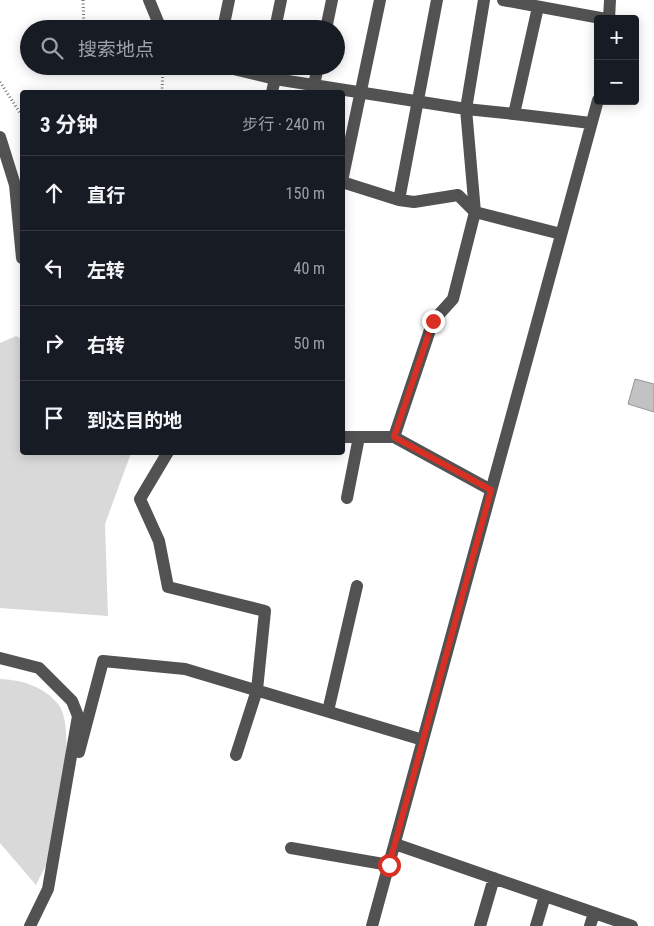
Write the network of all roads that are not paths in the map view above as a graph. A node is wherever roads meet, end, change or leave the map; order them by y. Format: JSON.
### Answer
{"nodes":[{"id":1,"x":148,"y":0,"type":"edge"},
{"id":2,"x":229,"y":0,"type":"edge"},
{"id":3,"x":281,"y":0,"type":"edge"},
{"id":4,"x":332,"y":0,"type":"edge"},
{"id":5,"x":380,"y":0,"type":"edge"},
{"id":6,"x":437,"y":0,"type":"edge"},
{"id":7,"x":484,"y":0,"type":"edge"},
{"id":8,"x":503,"y":0,"type":"edge"},
{"id":9,"x":610,"y":0,"type":"edge"},
{"id":10,"x":538,"y":6,"type":"junction"},
{"id":11,"x":608,"y":15,"type":"edge"},
{"id":12,"x":594,"y":16,"type":"edge"},
{"id":13,"x":156,"y":20,"type":"edge"},
{"id":14,"x":225,"y":20,"type":"edge"},
{"id":15,"x":276,"y":20,"type":"edge"},
{"id":16,"x":328,"y":20,"type":"edge"},
{"id":17,"x":268,"y":75,"type":"edge"},
{"id":18,"x":272,"y":75,"type":"edge"},
{"id":19,"x":316,"y":75,"type":"edge"},
{"id":20,"x":314,"y":85,"type":"junction"},
{"id":21,"x":272,"y":90,"type":"edge"},
{"id":22,"x":361,"y":92,"type":"junction"},
{"id":23,"x":418,"y":101,"type":"junction"},
{"id":24,"x":596,"y":105,"type":"edge"},
{"id":25,"x":466,"y":109,"type":"junction"},
{"id":26,"x":514,"y":114,"type":"junction"},
{"id":27,"x":591,"y":123,"type":"junction"},
{"id":28,"x":0,"y":137,"type":"edge"},
{"id":29,"x":345,"y":168,"type":"edge"},
{"id":30,"x":345,"y":183,"type":"edge"},
{"id":31,"x":400,"y":200,"type":"junction"},
{"id":32,"x":475,"y":212,"type":"junction"},
{"id":33,"x":561,"y":234,"type":"junction"},
{"id":34,"x":20,"y":237,"type":"edge"},
{"id":35,"x":345,"y":437,"type":"edge"},
{"id":36,"x":359,"y":437,"type":"junction"},
{"id":37,"x":394,"y":437,"type":"junction"},
{"id":38,"x":166,"y":455,"type":"edge"},
{"id":39,"x":491,"y":490,"type":"junction"},
{"id":40,"x":347,"y":498,"type":"dead end"},
{"id":41,"x":357,"y":586,"type":"dead end"},
{"id":42,"x":0,"y":658,"type":"edge"},
{"id":43,"x":257,"y":690,"type":"junction"},
{"id":44,"x":328,"y":711,"type":"junction"},
{"id":45,"x":423,"y":740,"type":"junction"},
{"id":46,"x":79,"y":752,"type":"dead end"},
{"id":47,"x":236,"y":755,"type":"dead end"},
{"id":48,"x":395,"y":844,"type":"junction"},
{"id":49,"x":291,"y":848,"type":"dead end"},
{"id":50,"x":389,"y":865,"type":"junction"},
{"id":51,"x":494,"y":878,"type":"junction"},
{"id":52,"x":545,"y":896,"type":"junction"},
{"id":53,"x":594,"y":913,"type":"junction"},
{"id":54,"x":30,"y":926,"type":"edge"},
{"id":55,"x":372,"y":926,"type":"edge"},
{"id":56,"x":480,"y":926,"type":"edge"},
{"id":57,"x":536,"y":926,"type":"edge"},
{"id":58,"x":590,"y":926,"type":"edge"},
{"id":59,"x":632,"y":926,"type":"edge"}],
"edges":[{"from":1,"to":13,"type":"street"},
{"from":2,"to":14,"type":"street"},
{"from":3,"to":15,"type":"street"},
{"from":4,"to":16,"type":"street"},
{"from":5,"to":22,"type":"street"},
{"from":6,"to":23,"type":"street"},
{"from":7,"to":25,"type":"street"},
{"from":8,"to":10,"type":"street"},
{"from":9,"to":11,"type":"street"},
{"from":10,"to":12,"type":"street"},
{"from":10,"to":26,"type":"street"},
{"from":17,"to":21,"type":"street"},
{"from":18,"to":20,"type":"street"},
{"from":19,"to":20,"type":"street"},
{"from":20,"to":22,"type":"street"},
{"from":22,"to":23,"type":"street"},
{"from":22,"to":29,"type":"street"},
{"from":23,"to":25,"type":"street"},
{"from":23,"to":31,"type":"street"},
{"from":24,"to":27,"type":"street"},
{"from":25,"to":26,"type":"street"},
{"from":25,"to":32,"type":"street"},
{"from":26,"to":27,"type":"street"},
{"from":27,"to":33,"type":"street"},
{"from":28,"to":34,"type":"street"},
{"from":30,"to":31,"type":"street"},
{"from":31,"to":32,"type":"street"},
{"from":32,"to":33,"type":"street"},
{"from":32,"to":37,"type":"street"},
{"from":33,"to":39,"type":"street"},
{"from":35,"to":36,"type":"street"},
{"from":36,"to":37,"type":"street"},
{"from":36,"to":40,"type":"street"},
{"from":37,"to":39,"type":"street"},
{"from":38,"to":43,"type":"street"},
{"from":39,"to":45,"type":"street"},
{"from":41,"to":44,"type":"street"},
{"from":42,"to":54,"type":"street"},
{"from":43,"to":44,"type":"street"},
{"from":43,"to":46,"type":"street"},
{"from":43,"to":47,"type":"street"},
{"from":44,"to":45,"type":"street"},
{"from":45,"to":48,"type":"street"},
{"from":48,"to":50,"type":"street"},
{"from":48,"to":51,"type":"street"},
{"from":49,"to":50,"type":"street"},
{"from":50,"to":55,"type":"street"},
{"from":51,"to":52,"type":"street"},
{"from":51,"to":56,"type":"street"},
{"from":52,"to":53,"type":"street"},
{"from":52,"to":57,"type":"street"},
{"from":53,"to":58,"type":"street"},
{"from":53,"to":59,"type":"street"}]}
